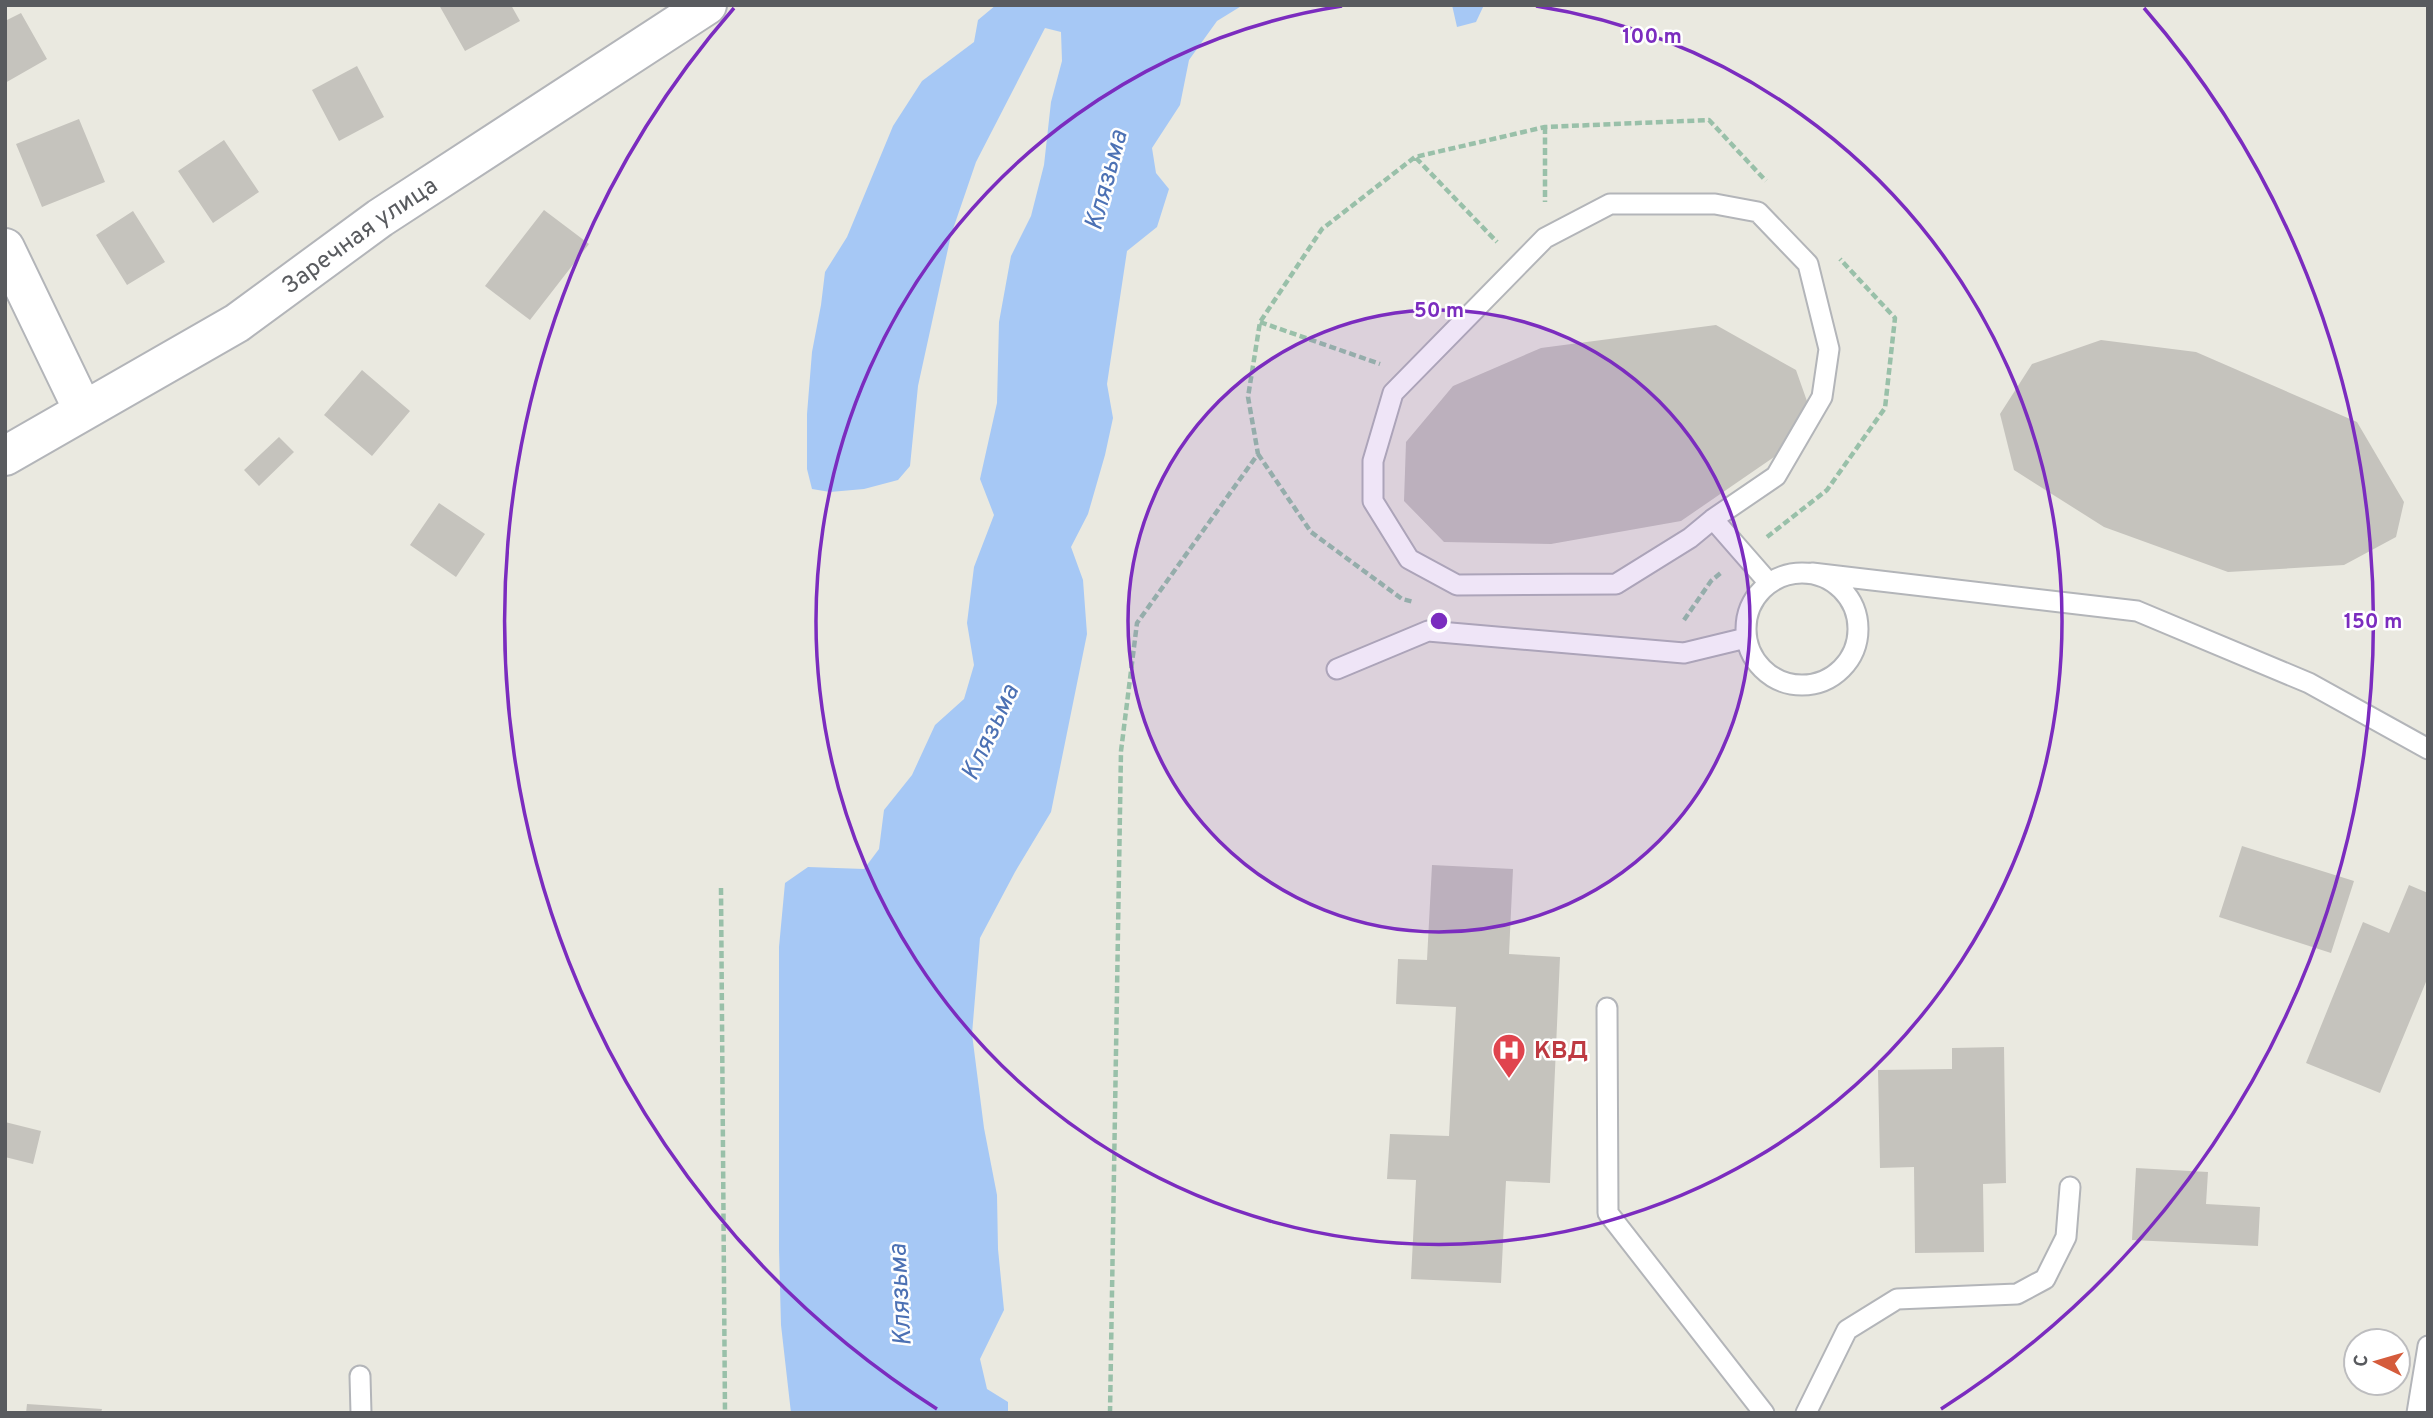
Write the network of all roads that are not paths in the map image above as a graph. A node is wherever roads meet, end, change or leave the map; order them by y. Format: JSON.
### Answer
{"nodes":[{"id":1,"x":707,"y":5,"type":"edge"},
{"id":2,"x":5,"y":248,"type":"edge"},
{"id":3,"x":83,"y":410,"type":"junction"},
{"id":4,"x":5,"y":456,"type":"edge"},
{"id":5,"x":1713,"y":519,"type":"junction"},
{"id":6,"x":1812,"y":573,"type":"junction"},
{"id":7,"x":1769,"y":583,"type":"junction"},
{"id":8,"x":1746,"y":638,"type":"junction"},
{"id":9,"x":1337,"y":669,"type":"dead end"},
{"id":10,"x":2428,"y":749,"type":"edge"},
{"id":11,"x":1607,"y":1008,"type":"dead end"},
{"id":12,"x":2070,"y":1186,"type":"dead end"},
{"id":13,"x":2428,"y":1346,"type":"edge"},
{"id":14,"x":360,"y":1376,"type":"dead end"},
{"id":15,"x":361,"y":1413,"type":"edge"},
{"id":16,"x":1765,"y":1413,"type":"edge"},
{"id":17,"x":1806,"y":1413,"type":"edge"},
{"id":18,"x":2417,"y":1413,"type":"edge"}],
"edges":[{"from":1,"to":3,"type":"street","name":"Заречная улица"},
{"from":2,"to":3,"type":"street"},
{"from":3,"to":4,"type":"street","name":"Заречная улица"},
{"from":5,"to":5,"type":"lane"},
{"from":5,"to":7,"type":"lane"},
{"from":6,"to":7,"type":"lane"},
{"from":6,"to":8,"type":"lane"},
{"from":6,"to":10,"type":"lane"},
{"from":7,"to":8,"type":"lane"},
{"from":8,"to":9,"type":"lane"},
{"from":11,"to":16,"type":"lane"},
{"from":12,"to":17,"type":"lane"},
{"from":13,"to":18,"type":"lane"},
{"from":14,"to":15,"type":"lane"}]}
